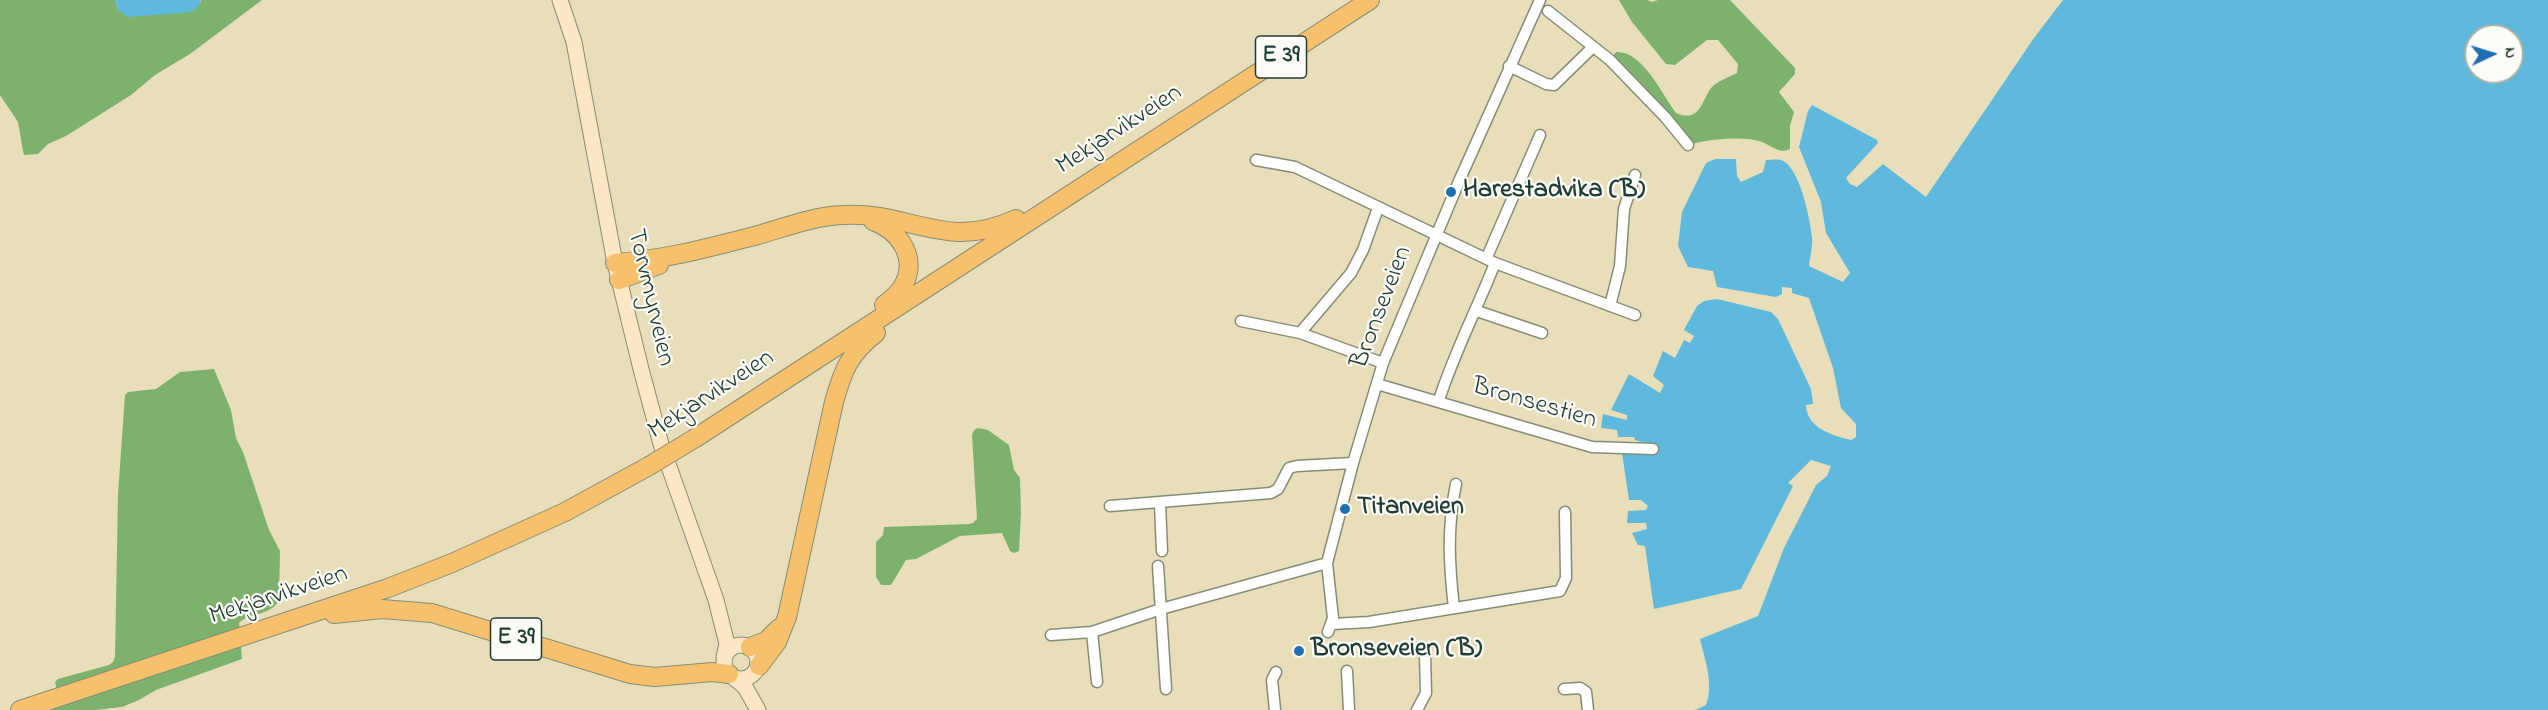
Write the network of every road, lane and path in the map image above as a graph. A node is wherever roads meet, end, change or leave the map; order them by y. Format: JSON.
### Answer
{"nodes":[{"id":1,"x":560,"y":0,"type":"edge"},
{"id":2,"x":1370,"y":0,"type":"edge"},
{"id":3,"x":1532,"y":0,"type":"edge"},
{"id":4,"x":1540,"y":0,"type":"edge"},
{"id":5,"x":1548,"y":11,"type":"dead end"},
{"id":6,"x":1529,"y":22,"type":"junction"},
{"id":7,"x":1593,"y":47,"type":"junction"},
{"id":8,"x":1509,"y":66,"type":"junction"},
{"id":9,"x":1540,"y":135,"type":"dead end"},
{"id":10,"x":1688,"y":145,"type":"dead end"},
{"id":11,"x":1256,"y":160,"type":"dead end"},
{"id":12,"x":1635,"y":175,"type":"dead end"},
{"id":13,"x":1057,"y":203,"type":"junction"},
{"id":14,"x":1378,"y":208,"type":"junction"},
{"id":15,"x":854,"y":215,"type":"junction"},
{"id":16,"x":1435,"y":236,"type":"junction"},
{"id":17,"x":1491,"y":260,"type":"junction"},
{"id":18,"x":617,"y":272,"type":"junction"},
{"id":19,"x":1610,"y":306,"type":"junction"},
{"id":20,"x":895,"y":308,"type":"junction"},
{"id":21,"x":1477,"y":311,"type":"junction"},
{"id":22,"x":1635,"y":315,"type":"dead end"},
{"id":23,"x":1241,"y":321,"type":"dead end"},
{"id":24,"x":868,"y":325,"type":"junction"},
{"id":25,"x":1300,"y":333,"type":"junction"},
{"id":26,"x":1542,"y":333,"type":"dead end"},
{"id":27,"x":1383,"y":363,"type":"junction"},
{"id":28,"x":1377,"y":384,"type":"junction"},
{"id":29,"x":1439,"y":400,"type":"junction"},
{"id":30,"x":1653,"y":449,"type":"dead end"},
{"id":31,"x":1353,"y":463,"type":"junction"},
{"id":32,"x":1456,"y":484,"type":"dead end"},
{"id":33,"x":1160,"y":504,"type":"junction"},
{"id":34,"x":1110,"y":506,"type":"dead end"},
{"id":35,"x":1564,"y":512,"type":"dead end"},
{"id":36,"x":1162,"y":551,"type":"dead end"},
{"id":37,"x":1327,"y":563,"type":"junction"},
{"id":38,"x":1158,"y":566,"type":"dead end"},
{"id":39,"x":716,"y":600,"type":"junction"},
{"id":40,"x":1454,"y":608,"type":"junction"},
{"id":41,"x":1161,"y":609,"type":"junction"},
{"id":42,"x":302,"y":616,"type":"junction"},
{"id":43,"x":787,"y":617,"type":"junction"},
{"id":44,"x":1092,"y":632,"type":"junction"},
{"id":45,"x":1051,"y":635,"type":"dead end"},
{"id":46,"x":747,"y":646,"type":"junction"},
{"id":47,"x":1425,"y":656,"type":"dead end"},
{"id":48,"x":757,"y":669,"type":"junction"},
{"id":49,"x":729,"y":670,"type":"junction"},
{"id":50,"x":1347,"y":670,"type":"dead end"},
{"id":51,"x":1276,"y":672,"type":"dead end"},
{"id":52,"x":1097,"y":682,"type":"dead end"},
{"id":53,"x":1564,"y":688,"type":"dead end"},
{"id":54,"x":1166,"y":689,"type":"dead end"},
{"id":55,"x":20,"y":710,"type":"edge"},
{"id":56,"x":760,"y":710,"type":"edge"},
{"id":57,"x":1275,"y":710,"type":"edge"},
{"id":58,"x":1349,"y":710,"type":"edge"},
{"id":59,"x":1417,"y":710,"type":"edge"},
{"id":60,"x":1588,"y":710,"type":"edge"}],
"edges":[{"from":1,"to":18,"type":"main road","name":"Torvmyrveien"},
{"from":2,"to":13,"type":"highway","name":"Mekjarvikveien","number":"E 39"},
{"from":3,"to":6,"type":"street","name":"Bronseveien"},
{"from":4,"to":6,"type":"street","name":"Bronseveien"},
{"from":5,"to":7,"type":"street"},
{"from":6,"to":8,"type":"street","name":"Bronseveien"},
{"from":7,"to":8,"type":"street"},
{"from":7,"to":10,"type":"street"},
{"from":8,"to":16,"type":"street","name":"Bronseveien"},
{"from":9,"to":17,"type":"street","name":"Bronsestien"},
{"from":11,"to":14,"type":"street"},
{"from":12,"to":19,"type":"street"},
{"from":13,"to":15,"type":"highway","number":"E 39"},
{"from":13,"to":20,"type":"highway","name":"Mekjarvikveien","number":"E 39"},
{"from":14,"to":16,"type":"street"},
{"from":14,"to":25,"type":"street"},
{"from":15,"to":18,"type":"highway","number":"E 39"},
{"from":15,"to":24,"type":"highway","number":"E 39"},
{"from":16,"to":17,"type":"street"},
{"from":16,"to":27,"type":"street","name":"Bronseveien"},
{"from":17,"to":19,"type":"street"},
{"from":17,"to":21,"type":"street","name":"Bronsestien"},
{"from":18,"to":39,"type":"main road","name":"Torvmyrveien"},
{"from":19,"to":22,"type":"street"},
{"from":20,"to":24,"type":"highway","name":"Mekjarvikveien","number":"E 39"},
{"from":20,"to":43,"type":"highway","number":"E 39"},
{"from":21,"to":26,"type":"street"},
{"from":21,"to":29,"type":"street","name":"Bronsestien"},
{"from":23,"to":25,"type":"street"},
{"from":24,"to":42,"type":"highway","name":"Mekjarvikveien","number":"E 39","bridge":true},
{"from":25,"to":27,"type":"street"},
{"from":27,"to":28,"type":"street","name":"Bronseveien"},
{"from":28,"to":29,"type":"street","name":"Bronsestien"},
{"from":28,"to":31,"type":"street","name":"Bronseveien"},
{"from":29,"to":30,"type":"street","name":"Bronsestien"},
{"from":31,"to":33,"type":"street"},
{"from":31,"to":37,"type":"street","name":"Bronseveien"},
{"from":32,"to":40,"type":"street"},
{"from":33,"to":34,"type":"street"},
{"from":33,"to":36,"type":"street"},
{"from":35,"to":40,"type":"street","name":"Bronseveien"},
{"from":37,"to":40,"type":"street","name":"Bronseveien"},
{"from":37,"to":41,"type":"street"},
{"from":38,"to":41,"type":"street"},
{"from":39,"to":46,"type":"main road","name":"Torvmyrveien"},
{"from":39,"to":49,"type":"main road","name":"Torvmyrveien"},
{"from":41,"to":44,"type":"street"},
{"from":41,"to":54,"type":"street"},
{"from":42,"to":49,"type":"highway","number":"E 39"},
{"from":42,"to":55,"type":"highway","name":"Mekjarvikveien","number":"E 39"},
{"from":43,"to":46,"type":"highway","number":"E 39"},
{"from":43,"to":48,"type":"highway","number":"E 39"},
{"from":44,"to":45,"type":"street"},
{"from":44,"to":52,"type":"street"},
{"from":46,"to":48,"type":"main road"},
{"from":46,"to":49,"type":"main road"},
{"from":47,"to":59,"type":"street"},
{"from":48,"to":49,"type":"main road"},
{"from":48,"to":56,"type":"main road"},
{"from":49,"to":56,"type":"main road"},
{"from":50,"to":58,"type":"street"},
{"from":51,"to":57,"type":"street"},
{"from":53,"to":60,"type":"street"}]}
